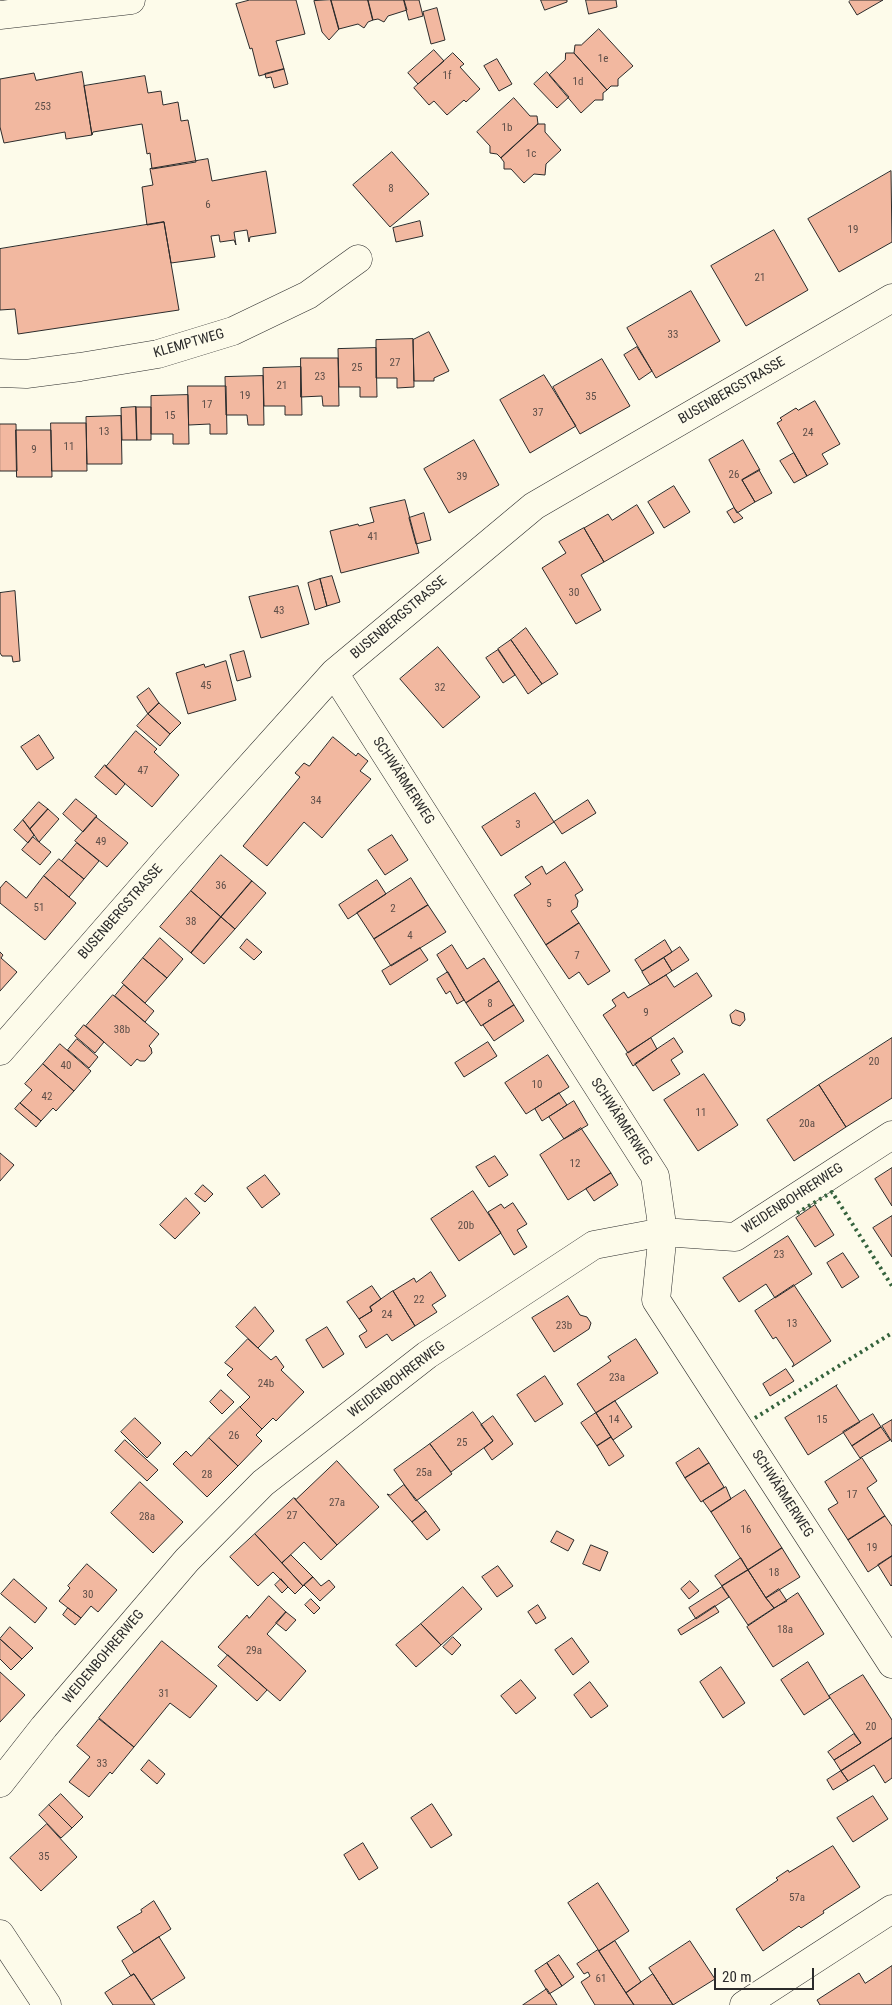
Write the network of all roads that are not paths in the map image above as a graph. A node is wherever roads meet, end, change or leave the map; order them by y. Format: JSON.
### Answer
{"nodes":[{"id":1,"x":132,"y":0,"type":"edge"},
{"id":2,"x":0,"y":15,"type":"edge"},
{"id":3,"x":358,"y":259,"type":"dead end"},
{"id":4,"x":892,"y":298,"type":"edge"},
{"id":5,"x":0,"y":373,"type":"edge"},
{"id":6,"x":334,"y":673,"type":"junction"},
{"id":7,"x":0,"y":1051,"type":"edge"},
{"id":8,"x":892,"y":1135,"type":"edge"},
{"id":9,"x":663,"y":1232,"type":"junction"},
{"id":10,"x":892,"y":1664,"type":"edge"},
{"id":11,"x":0,"y":1783,"type":"edge"},
{"id":12,"x":892,"y":1909,"type":"edge"},
{"id":13,"x":0,"y":1934,"type":"edge"},
{"id":14,"x":47,"y":2005,"type":"edge"},
{"id":15,"x":744,"y":2005,"type":"edge"}],
"edges":[{"from":1,"to":2,"type":"street"},
{"from":3,"to":5,"type":"street","name":"KLEMPTWEG"},
{"from":4,"to":6,"type":"street","name":"BUSENBERGSTRASSE"},
{"from":6,"to":7,"type":"street","name":"BUSENBERGSTRASSE"},
{"from":6,"to":9,"type":"street","name":"SCHWÄRMERWEG"},
{"from":8,"to":9,"type":"street","name":"WEIDENBOHRERWEG"},
{"from":9,"to":10,"type":"street","name":"SCHWÄRMERWEG"},
{"from":9,"to":11,"type":"street","name":"WEIDENBOHRERWEG"},
{"from":12,"to":15,"type":"street"},
{"from":13,"to":14,"type":"street"}]}
